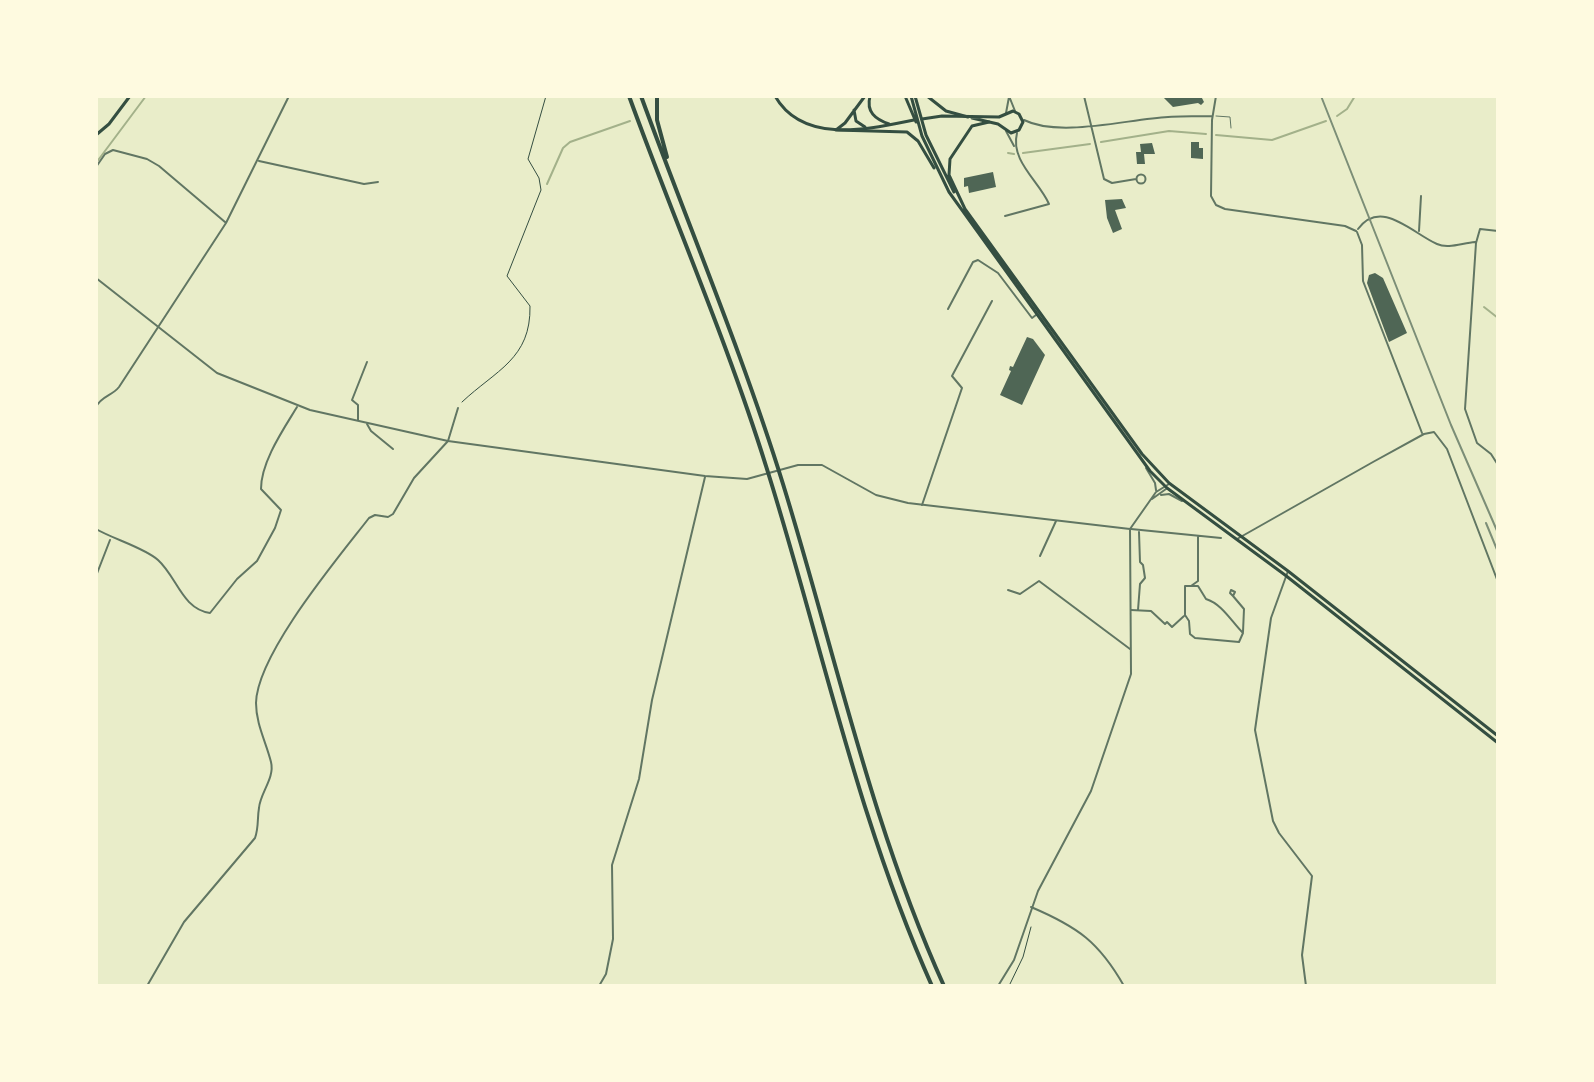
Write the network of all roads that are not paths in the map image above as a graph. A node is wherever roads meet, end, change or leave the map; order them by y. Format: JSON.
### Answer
{"nodes":[{"id":1,"x":130,"y":96,"type":"edge"},
{"id":2,"x":289,"y":96,"type":"edge"},
{"id":3,"x":628,"y":96,"type":"edge"},
{"id":4,"x":641,"y":96,"type":"edge"},
{"id":5,"x":657,"y":96,"type":"edge"},
{"id":6,"x":775,"y":96,"type":"edge"},
{"id":7,"x":865,"y":96,"type":"edge"},
{"id":8,"x":870,"y":96,"type":"edge"},
{"id":9,"x":905,"y":96,"type":"edge"},
{"id":10,"x":913,"y":96,"type":"edge"},
{"id":11,"x":927,"y":96,"type":"edge"},
{"id":12,"x":1009,"y":96,"type":"edge"},
{"id":13,"x":1084,"y":96,"type":"edge"},
{"id":14,"x":1216,"y":96,"type":"edge"},
{"id":15,"x":854,"y":110,"type":"junction"},
{"id":16,"x":1016,"y":112,"type":"junction"},
{"id":17,"x":1004,"y":114,"type":"junction"},
{"id":18,"x":1213,"y":116,"type":"junction"},
{"id":19,"x":970,"y":118,"type":"junction"},
{"id":20,"x":1022,"y":119,"type":"junction"},
{"id":21,"x":989,"y":122,"type":"junction"},
{"id":22,"x":889,"y":124,"type":"junction"},
{"id":23,"x":1032,"y":124,"type":"junction"},
{"id":24,"x":1001,"y":126,"type":"junction"},
{"id":25,"x":1092,"y":126,"type":"junction"},
{"id":26,"x":865,"y":127,"type":"junction"},
{"id":27,"x":1231,"y":128,"type":"dead end"},
{"id":28,"x":836,"y":130,"type":"junction"},
{"id":29,"x":1019,"y":130,"type":"junction"},
{"id":30,"x":1006,"y":131,"type":"junction"},
{"id":31,"x":96,"y":135,"type":"edge"},
{"id":32,"x":922,"y":136,"type":"junction"},
{"id":33,"x":1016,"y":151,"type":"junction"},
{"id":34,"x":258,"y":161,"type":"junction"},
{"id":35,"x":96,"y":167,"type":"edge"},
{"id":36,"x":941,"y":177,"type":"junction"},
{"id":37,"x":1136,"y":179,"type":"dead end"},
{"id":38,"x":378,"y":182,"type":"dead end"},
{"id":39,"x":677,"y":190,"type":"junction"},
{"id":40,"x":1421,"y":196,"type":"dead end"},
{"id":41,"x":964,"y":210,"type":"junction"},
{"id":42,"x":1005,"y":216,"type":"dead end"},
{"id":43,"x":226,"y":223,"type":"junction"},
{"id":44,"x":1356,"y":231,"type":"junction"},
{"id":45,"x":1498,"y":231,"type":"edge"},
{"id":46,"x":1419,"y":233,"type":"junction"},
{"id":47,"x":1476,"y":243,"type":"junction"},
{"id":48,"x":96,"y":278,"type":"edge"},
{"id":49,"x":992,"y":301,"type":"dead end"},
{"id":50,"x":948,"y":309,"type":"dead end"},
{"id":51,"x":1036,"y":315,"type":"junction"},
{"id":52,"x":1047,"y":323,"type":"junction"},
{"id":53,"x":158,"y":327,"type":"junction"},
{"id":54,"x":367,"y":362,"type":"dead end"},
{"id":55,"x":297,"y":406,"type":"junction"},
{"id":56,"x":96,"y":407,"type":"edge"},
{"id":57,"x":458,"y":408,"type":"road end"},
{"id":58,"x":358,"y":422,"type":"junction"},
{"id":59,"x":368,"y":425,"type":"junction"},
{"id":60,"x":1424,"y":434,"type":"junction"},
{"id":61,"x":448,"y":441,"type":"junction"},
{"id":62,"x":393,"y":449,"type":"dead end"},
{"id":63,"x":1139,"y":456,"type":"junction"},
{"id":64,"x":1498,"y":465,"type":"edge"},
{"id":65,"x":705,"y":476,"type":"junction"},
{"id":66,"x":1167,"y":485,"type":"junction"},
{"id":67,"x":1158,"y":491,"type":"junction"},
{"id":68,"x":1162,"y":494,"type":"junction"},
{"id":69,"x":1151,"y":499,"type":"junction"},
{"id":70,"x":922,"y":505,"type":"junction"},
{"id":71,"x":1195,"y":508,"type":"junction"},
{"id":72,"x":1056,"y":521,"type":"junction"},
{"id":73,"x":96,"y":529,"type":"edge"},
{"id":74,"x":1130,"y":529,"type":"junction"},
{"id":75,"x":1139,"y":530,"type":"junction"},
{"id":76,"x":1198,"y":536,"type":"junction"},
{"id":77,"x":1221,"y":538,"type":"dead end"},
{"id":78,"x":1239,"y":538,"type":"junction"},
{"id":79,"x":111,"y":539,"type":"junction"},
{"id":80,"x":1040,"y":556,"type":"dead end"},
{"id":81,"x":1286,"y":573,"type":"junction"},
{"id":82,"x":96,"y":576,"type":"edge"},
{"id":83,"x":1498,"y":582,"type":"edge"},
{"id":84,"x":1191,"y":586,"type":"junction"},
{"id":85,"x":1008,"y":590,"type":"dead end"},
{"id":86,"x":1233,"y":596,"type":"dead end"},
{"id":87,"x":1130,"y":610,"type":"junction"},
{"id":88,"x":1138,"y":610,"type":"junction"},
{"id":89,"x":1185,"y":615,"type":"junction"},
{"id":90,"x":1243,"y":633,"type":"junction"},
{"id":91,"x":1130,"y":649,"type":"junction"},
{"id":92,"x":1498,"y":736,"type":"edge"},
{"id":93,"x":1498,"y":743,"type":"edge"},
{"id":94,"x":1031,"y":907,"type":"junction"},
{"id":95,"x":147,"y":986,"type":"edge"},
{"id":96,"x":599,"y":986,"type":"edge"},
{"id":97,"x":932,"y":986,"type":"edge"},
{"id":98,"x":944,"y":986,"type":"edge"},
{"id":99,"x":998,"y":986,"type":"edge"},
{"id":100,"x":1124,"y":986,"type":"edge"},
{"id":101,"x":1306,"y":986,"type":"edge"}],
"edges":[{"from":1,"to":31,"type":"main road"},
{"from":2,"to":34,"type":"street"},
{"from":3,"to":97,"type":"highway"},
{"from":4,"to":39,"type":"highway"},
{"from":5,"to":39,"type":"highway"},
{"from":6,"to":28,"type":"main road"},
{"from":7,"to":15,"type":"main road"},
{"from":8,"to":22,"type":"main road"},
{"from":9,"to":32,"type":"main road"},
{"from":10,"to":32,"type":"main road"},
{"from":10,"to":41,"type":"main road"},
{"from":11,"to":19,"type":"main road"},
{"from":12,"to":16,"type":"street"},
{"from":12,"to":17,"type":"street"},
{"from":13,"to":25,"type":"street"},
{"from":14,"to":18,"type":"street"},
{"from":15,"to":26,"type":"main road"},
{"from":15,"to":28,"type":"main road"},
{"from":16,"to":17,"type":"main road"},
{"from":16,"to":20,"type":"main road"},
{"from":17,"to":19,"type":"main road"},
{"from":17,"to":24,"type":"main road"},
{"from":18,"to":25,"type":"street"},
{"from":18,"to":27,"type":"lane"},
{"from":18,"to":44,"type":"street"},
{"from":19,"to":21,"type":"main road"},
{"from":19,"to":22,"type":"main road"},
{"from":20,"to":23,"type":"street"},
{"from":20,"to":29,"type":"main road"},
{"from":21,"to":24,"type":"main road"},
{"from":21,"to":41,"type":"main road"},
{"from":22,"to":26,"type":"main road"},
{"from":23,"to":25,"type":"street"},
{"from":23,"to":29,"type":"street"},
{"from":24,"to":30,"type":"main road"},
{"from":25,"to":37,"type":"street"},
{"from":26,"to":28,"type":"main road"},
{"from":28,"to":36,"type":"main road"},
{"from":29,"to":30,"type":"main road"},
{"from":29,"to":33,"type":"street"},
{"from":30,"to":33,"type":"street"},
{"from":32,"to":36,"type":"main road"},
{"from":33,"to":42,"type":"street"},
{"from":34,"to":38,"type":"street"},
{"from":34,"to":43,"type":"street"},
{"from":35,"to":43,"type":"street"},
{"from":36,"to":41,"type":"main road"},
{"from":39,"to":98,"type":"highway"},
{"from":40,"to":46,"type":"street"},
{"from":41,"to":51,"type":"main road"},
{"from":41,"to":52,"type":"main road"},
{"from":43,"to":53,"type":"street"},
{"from":44,"to":46,"type":"street"},
{"from":44,"to":60,"type":"street"},
{"from":45,"to":47,"type":"street"},
{"from":46,"to":47,"type":"street"},
{"from":47,"to":64,"type":"street"},
{"from":48,"to":53,"type":"street"},
{"from":49,"to":70,"type":"street"},
{"from":50,"to":51,"type":"street"},
{"from":51,"to":52,"type":"street"},
{"from":51,"to":63,"type":"main road"},
{"from":52,"to":66,"type":"main road"},
{"from":53,"to":55,"type":"street"},
{"from":53,"to":56,"type":"street"},
{"from":54,"to":58,"type":"street"},
{"from":55,"to":58,"type":"street"},
{"from":55,"to":79,"type":"street"},
{"from":57,"to":61,"type":"street"},
{"from":58,"to":59,"type":"street"},
{"from":59,"to":61,"type":"street"},
{"from":59,"to":62,"type":"street"},
{"from":60,"to":78,"type":"street"},
{"from":60,"to":83,"type":"street"},
{"from":61,"to":65,"type":"street"},
{"from":61,"to":95,"type":"street"},
{"from":63,"to":66,"type":"main road"},
{"from":63,"to":67,"type":"street"},
{"from":65,"to":70,"type":"street"},
{"from":65,"to":96,"type":"street"},
{"from":66,"to":67,"type":"street"},
{"from":66,"to":68,"type":"street"},
{"from":66,"to":71,"type":"main road"},
{"from":66,"to":78,"type":"main road"},
{"from":67,"to":68,"type":"street"},
{"from":67,"to":69,"type":"street"},
{"from":68,"to":69,"type":"street"},
{"from":68,"to":71,"type":"street"},
{"from":69,"to":74,"type":"street"},
{"from":70,"to":72,"type":"street"},
{"from":71,"to":78,"type":"main road"},
{"from":72,"to":74,"type":"street"},
{"from":72,"to":80,"type":"street"},
{"from":73,"to":79,"type":"street"},
{"from":74,"to":75,"type":"street"},
{"from":74,"to":87,"type":"street"},
{"from":75,"to":76,"type":"street"},
{"from":75,"to":88,"type":"street"},
{"from":76,"to":77,"type":"street"},
{"from":76,"to":84,"type":"street"},
{"from":78,"to":81,"type":"main road"},
{"from":79,"to":82,"type":"street"},
{"from":81,"to":92,"type":"main road"},
{"from":81,"to":93,"type":"main road"},
{"from":81,"to":101,"type":"street"},
{"from":84,"to":89,"type":"street"},
{"from":84,"to":90,"type":"street"},
{"from":85,"to":91,"type":"street"},
{"from":86,"to":90,"type":"street"},
{"from":87,"to":88,"type":"street"},
{"from":87,"to":91,"type":"street"},
{"from":88,"to":89,"type":"street"},
{"from":89,"to":90,"type":"street"},
{"from":91,"to":94,"type":"street"},
{"from":94,"to":99,"type":"street"},
{"from":94,"to":100,"type":"street"}]}
